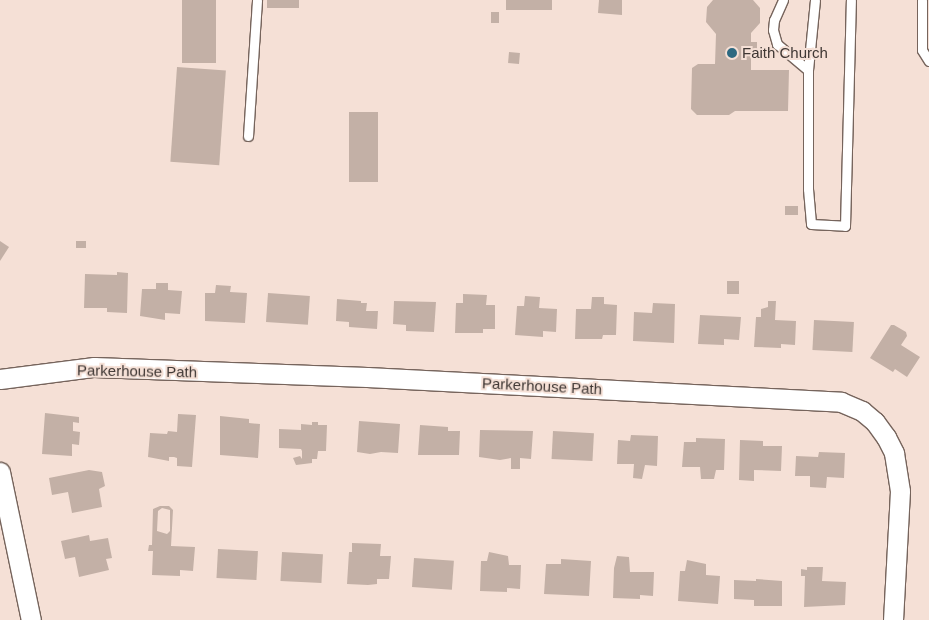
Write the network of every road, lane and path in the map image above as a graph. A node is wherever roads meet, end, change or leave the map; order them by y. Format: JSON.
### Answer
{"nodes":[{"id":1,"x":257,"y":0,"type":"edge"},
{"id":2,"x":783,"y":0,"type":"edge"},
{"id":3,"x":815,"y":0,"type":"edge"},
{"id":4,"x":851,"y":0,"type":"edge"},
{"id":5,"x":922,"y":0,"type":"edge"},
{"id":6,"x":929,"y":61,"type":"edge"},
{"id":7,"x":808,"y":70,"type":"junction"},
{"id":8,"x":248,"y":136,"type":"dead end"},
{"id":9,"x":0,"y":379,"type":"edge"},
{"id":10,"x":0,"y":472,"type":"edge"},
{"id":11,"x":31,"y":620,"type":"edge"},
{"id":12,"x":893,"y":620,"type":"edge"}],
"edges":[{"from":1,"to":8,"type":"lane"},
{"from":2,"to":7,"type":"lane"},
{"from":3,"to":7,"type":"lane"},
{"from":4,"to":7,"type":"lane"},
{"from":5,"to":6,"type":"lane"},
{"from":9,"to":12,"type":"street","name":"Parkerhouse Path"},
{"from":10,"to":11,"type":"street"}]}
